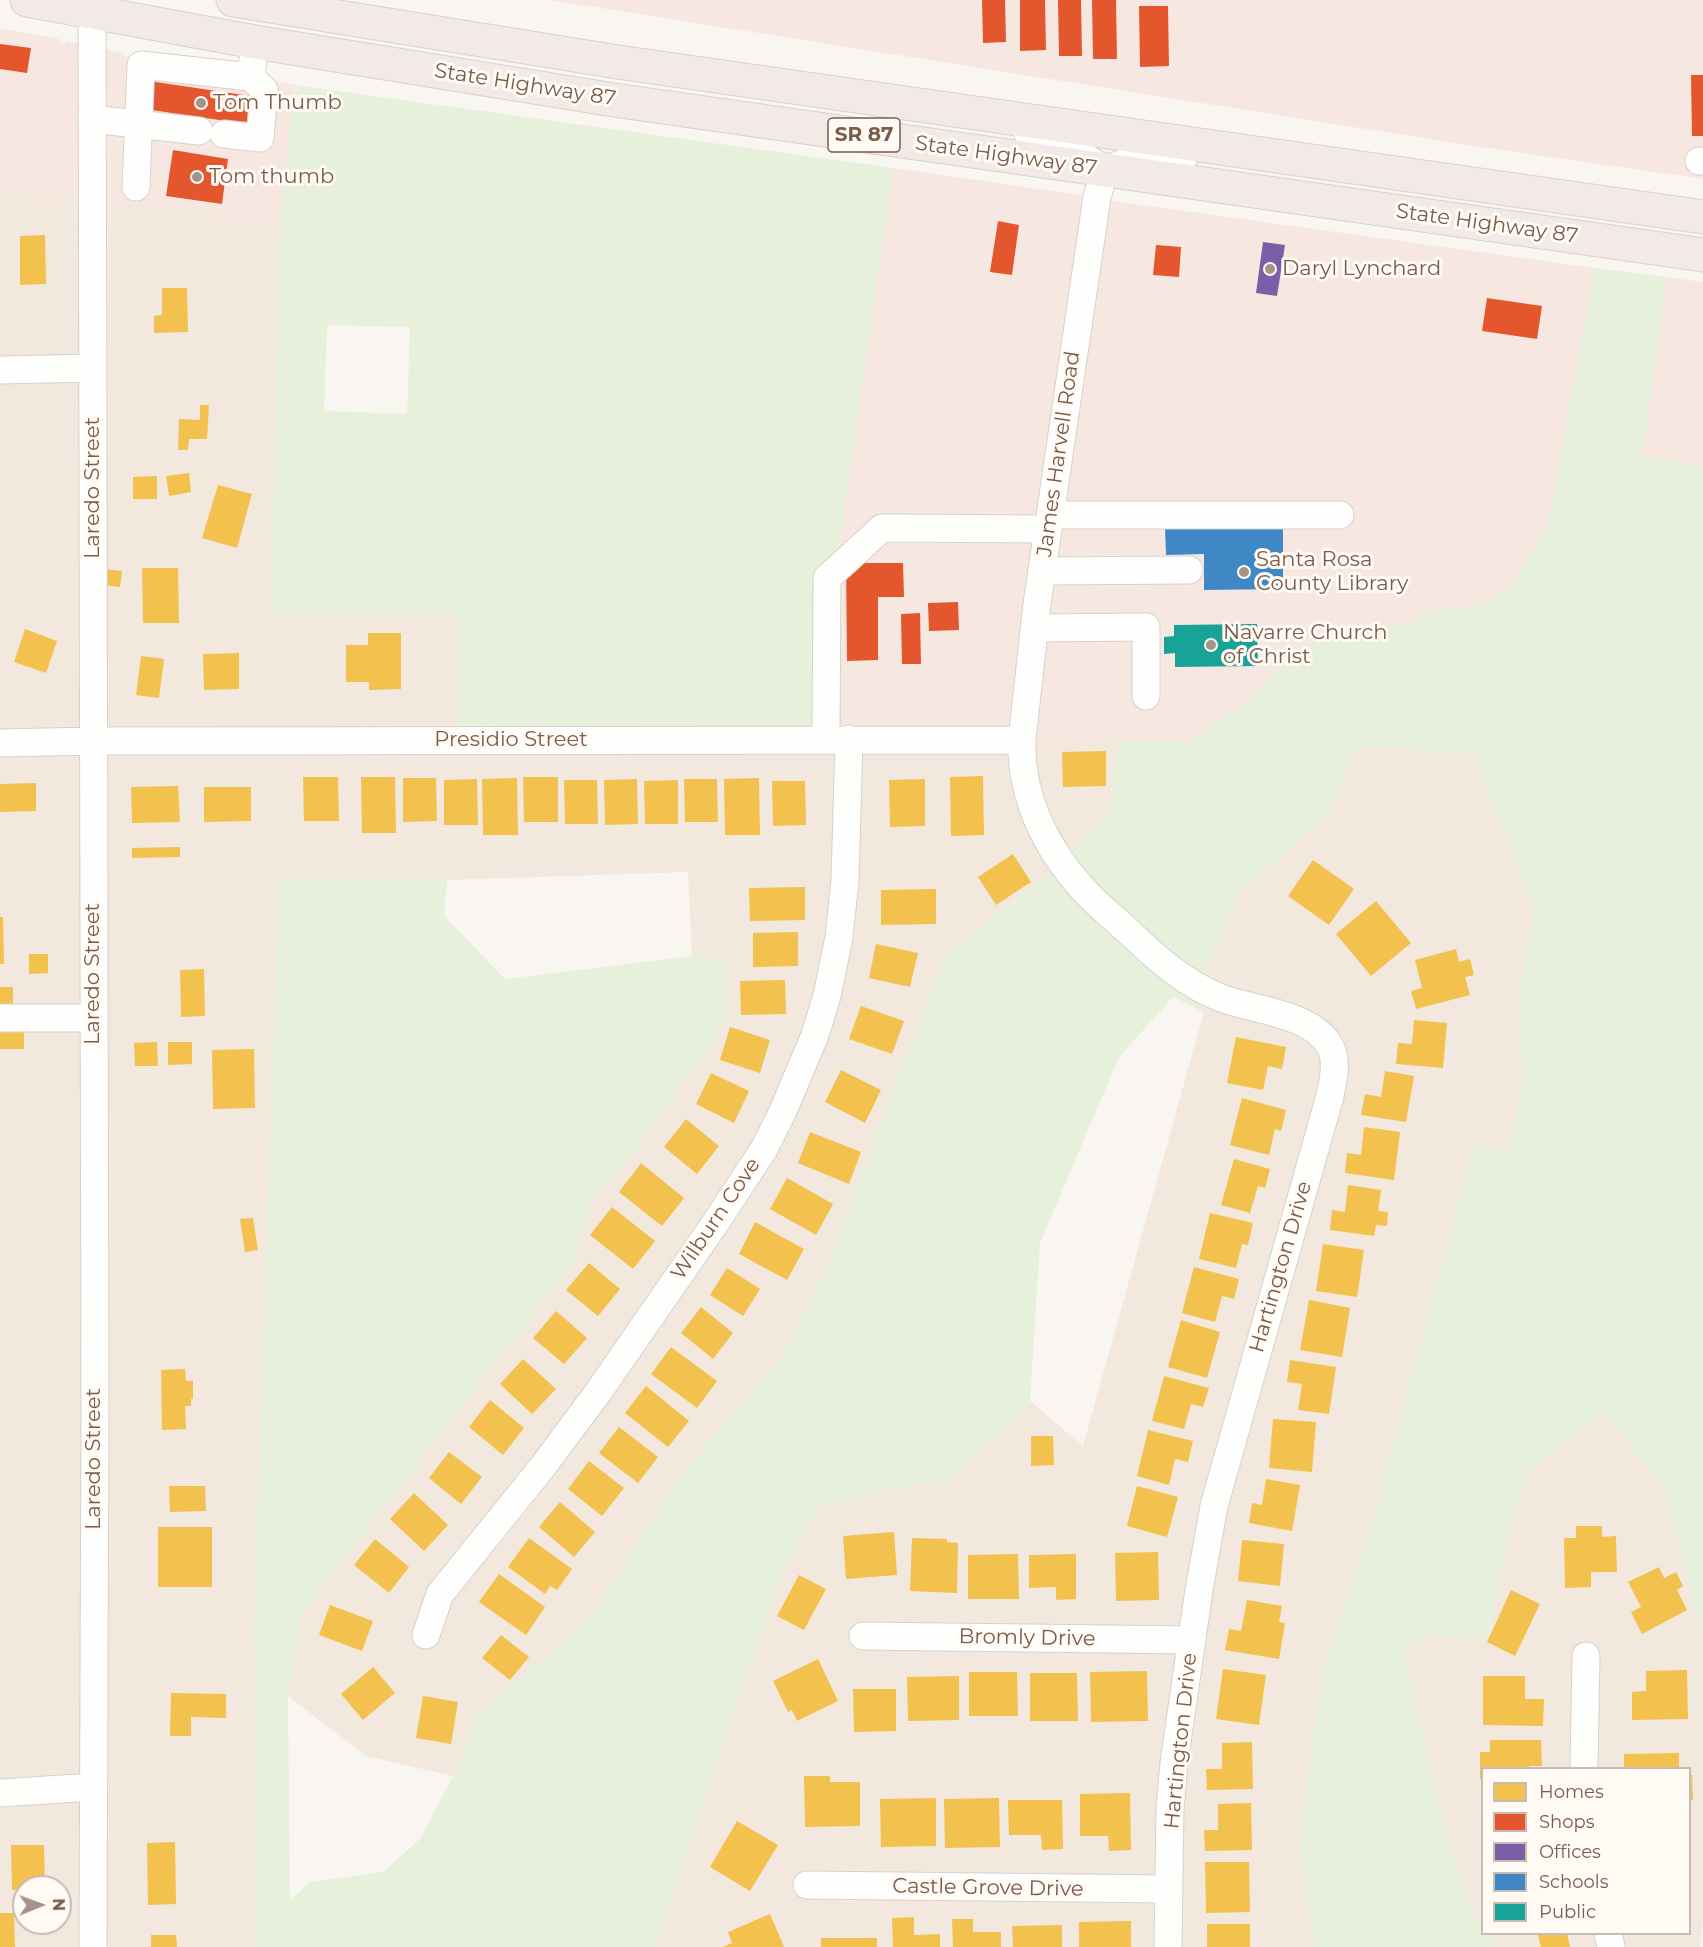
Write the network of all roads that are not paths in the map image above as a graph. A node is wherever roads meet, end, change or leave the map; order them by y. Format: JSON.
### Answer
{"nodes":[{"id":1,"x":27,"y":0,"type":"edge"},
{"id":2,"x":233,"y":0,"type":"edge"},
{"id":3,"x":92,"y":6,"type":"edge"},
{"id":4,"x":255,"y":42,"type":"junction"},
{"id":5,"x":251,"y":77,"type":"junction"},
{"id":6,"x":726,"y":77,"type":"junction"},
{"id":7,"x":92,"y":119,"type":"junction"},
{"id":8,"x":138,"y":124,"type":"junction"},
{"id":9,"x":1105,"y":170,"type":"junction"},
{"id":10,"x":1444,"y":179,"type":"junction"},
{"id":11,"x":136,"y":187,"type":"dead end"},
{"id":12,"x":1426,"y":216,"type":"junction"},
{"id":13,"x":1703,"y":217,"type":"edge"},
{"id":14,"x":1703,"y":239,"type":"edge"},
{"id":15,"x":1703,"y":255,"type":"edge"},
{"id":16,"x":93,"y":368,"type":"junction"},
{"id":17,"x":0,"y":370,"type":"edge"},
{"id":18,"x":1340,"y":515,"type":"dead end"},
{"id":19,"x":1049,"y":522,"type":"junction"},
{"id":20,"x":1189,"y":570,"type":"dead end"},
{"id":21,"x":1042,"y":571,"type":"junction"},
{"id":22,"x":1035,"y":628,"type":"junction"},
{"id":23,"x":1146,"y":696,"type":"dead end"},
{"id":24,"x":837,"y":739,"type":"junction"},
{"id":25,"x":1022,"y":740,"type":"junction"},
{"id":26,"x":93,"y":741,"type":"junction"},
{"id":27,"x":0,"y":743,"type":"edge"},
{"id":28,"x":0,"y":1018,"type":"edge"},
{"id":29,"x":93,"y":1018,"type":"junction"},
{"id":30,"x":426,"y":1635,"type":"dead end"},
{"id":31,"x":863,"y":1636,"type":"dead end"},
{"id":32,"x":1192,"y":1640,"type":"junction"},
{"id":33,"x":1586,"y":1656,"type":"dead end"},
{"id":34,"x":1584,"y":1767,"type":"edge"},
{"id":35,"x":93,"y":1787,"type":"junction"},
{"id":36,"x":0,"y":1793,"type":"edge"},
{"id":37,"x":807,"y":1885,"type":"dead end"},
{"id":38,"x":1168,"y":1889,"type":"junction"},
{"id":39,"x":93,"y":1947,"type":"edge"},
{"id":40,"x":1168,"y":1947,"type":"edge"}],
"edges":[{"from":1,"to":3,"type":"highway","name":"State Highway 87","number":"SR 87"},
{"from":2,"to":6,"type":"highway","number":"SR 87"},
{"from":3,"to":4,"type":"highway","name":"State Highway 87","number":"SR 87"},
{"from":3,"to":7,"type":"street","name":"Laredo Street"},
{"from":4,"to":5,"type":"street"},
{"from":4,"to":9,"type":"highway","name":"State Highway 87","number":"SR 87"},
{"from":5,"to":8,"type":"street"},
{"from":5,"to":8,"type":"street"},
{"from":6,"to":9,"type":"street"},
{"from":6,"to":10,"type":"highway","number":"SR 87"},
{"from":7,"to":8,"type":"street"},
{"from":7,"to":16,"type":"street","name":"Laredo Street"},
{"from":8,"to":11,"type":"street"},
{"from":9,"to":10,"type":"street"},
{"from":9,"to":12,"type":"highway","name":"State Highway 87","number":"SR 87"},
{"from":9,"to":19,"type":"street","name":"James Harvell Road"},
{"from":10,"to":13,"type":"highway","number":"SR 87"},
{"from":12,"to":14,"type":"street"},
{"from":12,"to":15,"type":"highway","name":"State Highway 87","number":"SR 87"},
{"from":16,"to":17,"type":"street"},
{"from":16,"to":26,"type":"street","name":"Laredo Street"},
{"from":18,"to":19,"type":"street","name":"Wilburn Cove"},
{"from":19,"to":21,"type":"street","name":"James Harvell Road"},
{"from":19,"to":24,"type":"street","name":"Wilburn Cove"},
{"from":20,"to":21,"type":"street"},
{"from":21,"to":22,"type":"street","name":"James Harvell Road"},
{"from":22,"to":23,"type":"street"},
{"from":22,"to":25,"type":"street","name":"James Harvell Road"},
{"from":24,"to":25,"type":"street","name":"Presidio Street"},
{"from":24,"to":26,"type":"street","name":"Presidio Street"},
{"from":24,"to":30,"type":"street","name":"Wilburn Cove"},
{"from":25,"to":32,"type":"street","name":"Hartington Drive"},
{"from":26,"to":27,"type":"street","name":"Presidio Street"},
{"from":26,"to":29,"type":"street","name":"Laredo Street"},
{"from":28,"to":29,"type":"street"},
{"from":29,"to":35,"type":"street","name":"Laredo Street"},
{"from":31,"to":32,"type":"street","name":"Bromly Drive"},
{"from":32,"to":38,"type":"street","name":"Hartington Drive"},
{"from":33,"to":34,"type":"street"},
{"from":35,"to":36,"type":"street"},
{"from":35,"to":39,"type":"street","name":"Laredo Street"},
{"from":37,"to":38,"type":"street","name":"Castle Grove Drive"},
{"from":38,"to":40,"type":"street","name":"Hartington Drive"}]}
